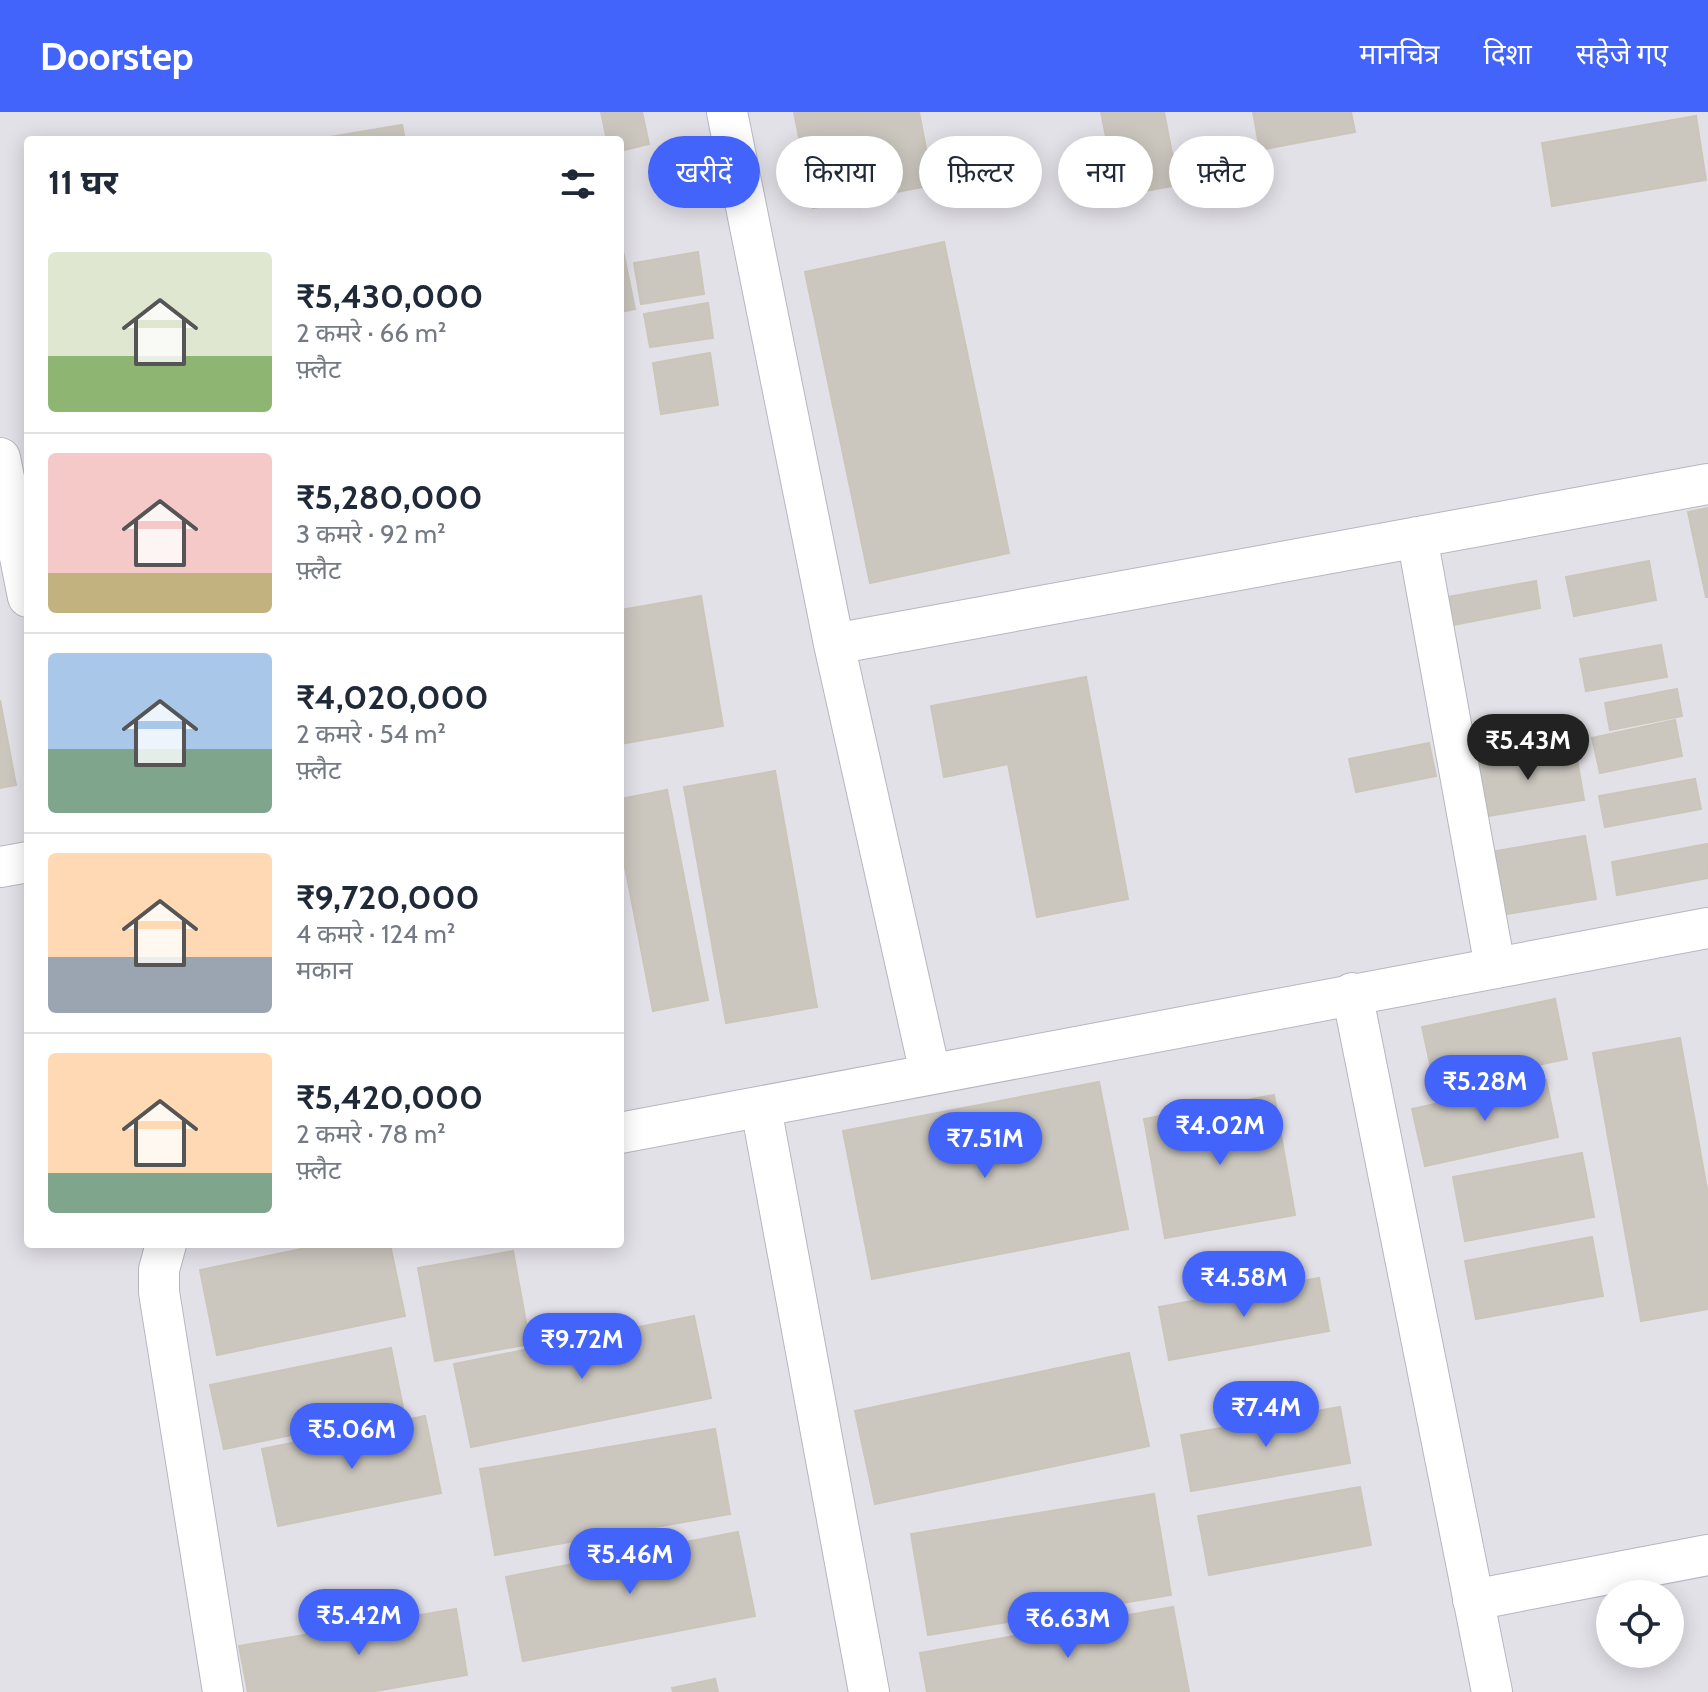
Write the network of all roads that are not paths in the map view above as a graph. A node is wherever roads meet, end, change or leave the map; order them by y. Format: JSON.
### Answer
{"nodes":[{"id":1,"x":727,"y":112,"type":"edge"},
{"id":2,"x":0,"y":458,"type":"edge"},
{"id":3,"x":1708,"y":484,"type":"edge"},
{"id":4,"x":1417,"y":537,"type":"junction"},
{"id":5,"x":24,"y":577,"type":"edge"},
{"id":6,"x":834,"y":644,"type":"junction"},
{"id":7,"x":24,"y":863,"type":"edge"},
{"id":8,"x":0,"y":867,"type":"edge"},
{"id":9,"x":1708,"y":928,"type":"edge"},
{"id":10,"x":1495,"y":967,"type":"junction"},
{"id":11,"x":1352,"y":993,"type":"junction"},
{"id":12,"x":930,"y":1073,"type":"junction"},
{"id":13,"x":761,"y":1108,"type":"junction"},
{"id":14,"x":624,"y":1132,"type":"edge"},
{"id":15,"x":165,"y":1248,"type":"edge"},
{"id":16,"x":1708,"y":1555,"type":"edge"},
{"id":17,"x":1473,"y":1600,"type":"junction"},
{"id":18,"x":223,"y":1692,"type":"edge"},
{"id":19,"x":869,"y":1692,"type":"edge"},
{"id":20,"x":1492,"y":1692,"type":"edge"}],
"edges":[{"from":1,"to":6,"type":"street"},
{"from":2,"to":5,"type":"street"},
{"from":3,"to":4,"type":"street"},
{"from":4,"to":6,"type":"street"},
{"from":4,"to":10,"type":"street"},
{"from":6,"to":12,"type":"street"},
{"from":7,"to":8,"type":"street"},
{"from":9,"to":10,"type":"street"},
{"from":10,"to":11,"type":"street"},
{"from":11,"to":12,"type":"street"},
{"from":11,"to":17,"type":"street"},
{"from":12,"to":13,"type":"street"},
{"from":13,"to":14,"type":"street"},
{"from":13,"to":19,"type":"street"},
{"from":15,"to":18,"type":"street"},
{"from":16,"to":17,"type":"street"},
{"from":17,"to":20,"type":"street"}]}
